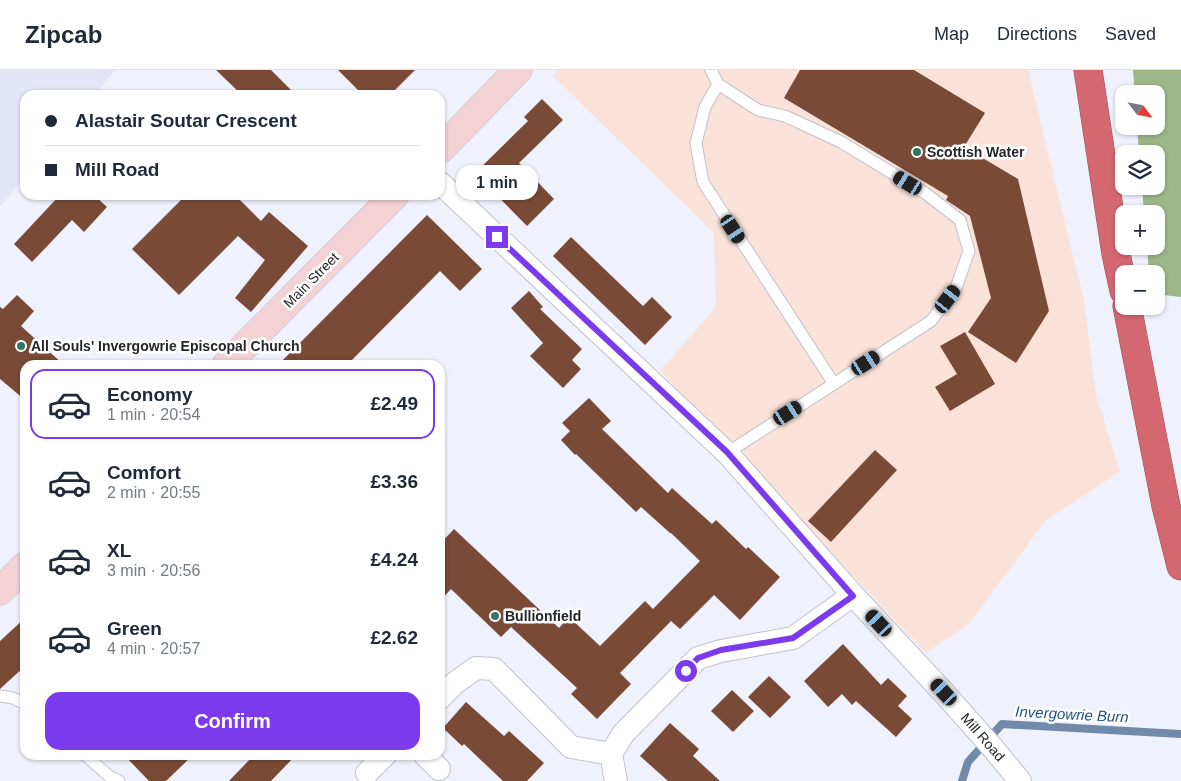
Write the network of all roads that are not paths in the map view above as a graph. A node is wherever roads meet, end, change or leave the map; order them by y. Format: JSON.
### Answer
{"nodes":[{"id":1,"x":518,"y":70,"type":"edge"},
{"id":2,"x":711,"y":70,"type":"edge"},
{"id":3,"x":1088,"y":70,"type":"edge"},
{"id":4,"x":718,"y":84,"type":"junction"},
{"id":5,"x":445,"y":145,"type":"edge"},
{"id":6,"x":445,"y":188,"type":"edge"},
{"id":7,"x":390,"y":200,"type":"edge"},
{"id":8,"x":1118,"y":265,"type":"edge"},
{"id":9,"x":1129,"y":315,"type":"edge"},
{"id":10,"x":232,"y":360,"type":"edge"},
{"id":11,"x":834,"y":384,"type":"junction"},
{"id":12,"x":727,"y":452,"type":"junction"},
{"id":13,"x":1181,"y":566,"type":"edge"},
{"id":14,"x":20,"y":571,"type":"edge"},
{"id":15,"x":0,"y":591,"type":"edge"},
{"id":16,"x":853,"y":596,"type":"junction"},
{"id":17,"x":445,"y":690,"type":"edge"},
{"id":18,"x":0,"y":696,"type":"edge"},
{"id":19,"x":20,"y":702,"type":"edge"},
{"id":20,"x":611,"y":754,"type":"junction"},
{"id":21,"x":91,"y":760,"type":"edge"},
{"id":22,"x":380,"y":760,"type":"edge"},
{"id":23,"x":367,"y":773,"type":"dead end"},
{"id":24,"x":119,"y":781,"type":"edge"},
{"id":25,"x":616,"y":781,"type":"edge"},
{"id":26,"x":1020,"y":781,"type":"edge"}],
"edges":[{"from":1,"to":5,"type":"street"},
{"from":2,"to":4,"type":"lane"},
{"from":3,"to":8,"type":"highway"},
{"from":4,"to":11,"type":"lane"},
{"from":4,"to":11,"type":"lane"},
{"from":6,"to":12,"type":"street","name":"Mill Road"},
{"from":7,"to":10,"type":"street","name":"Main Street"},
{"from":9,"to":13,"type":"highway"},
{"from":11,"to":12,"type":"lane"},
{"from":12,"to":16,"type":"street","name":"Mill Road"},
{"from":14,"to":15,"type":"street"},
{"from":16,"to":20,"type":"street"},
{"from":16,"to":26,"type":"street","name":"Mill Road"},
{"from":17,"to":20,"type":"street"},
{"from":18,"to":19,"type":"lane"},
{"from":20,"to":25,"type":"street"},
{"from":21,"to":24,"type":"lane"},
{"from":22,"to":23,"type":"street"}]}
